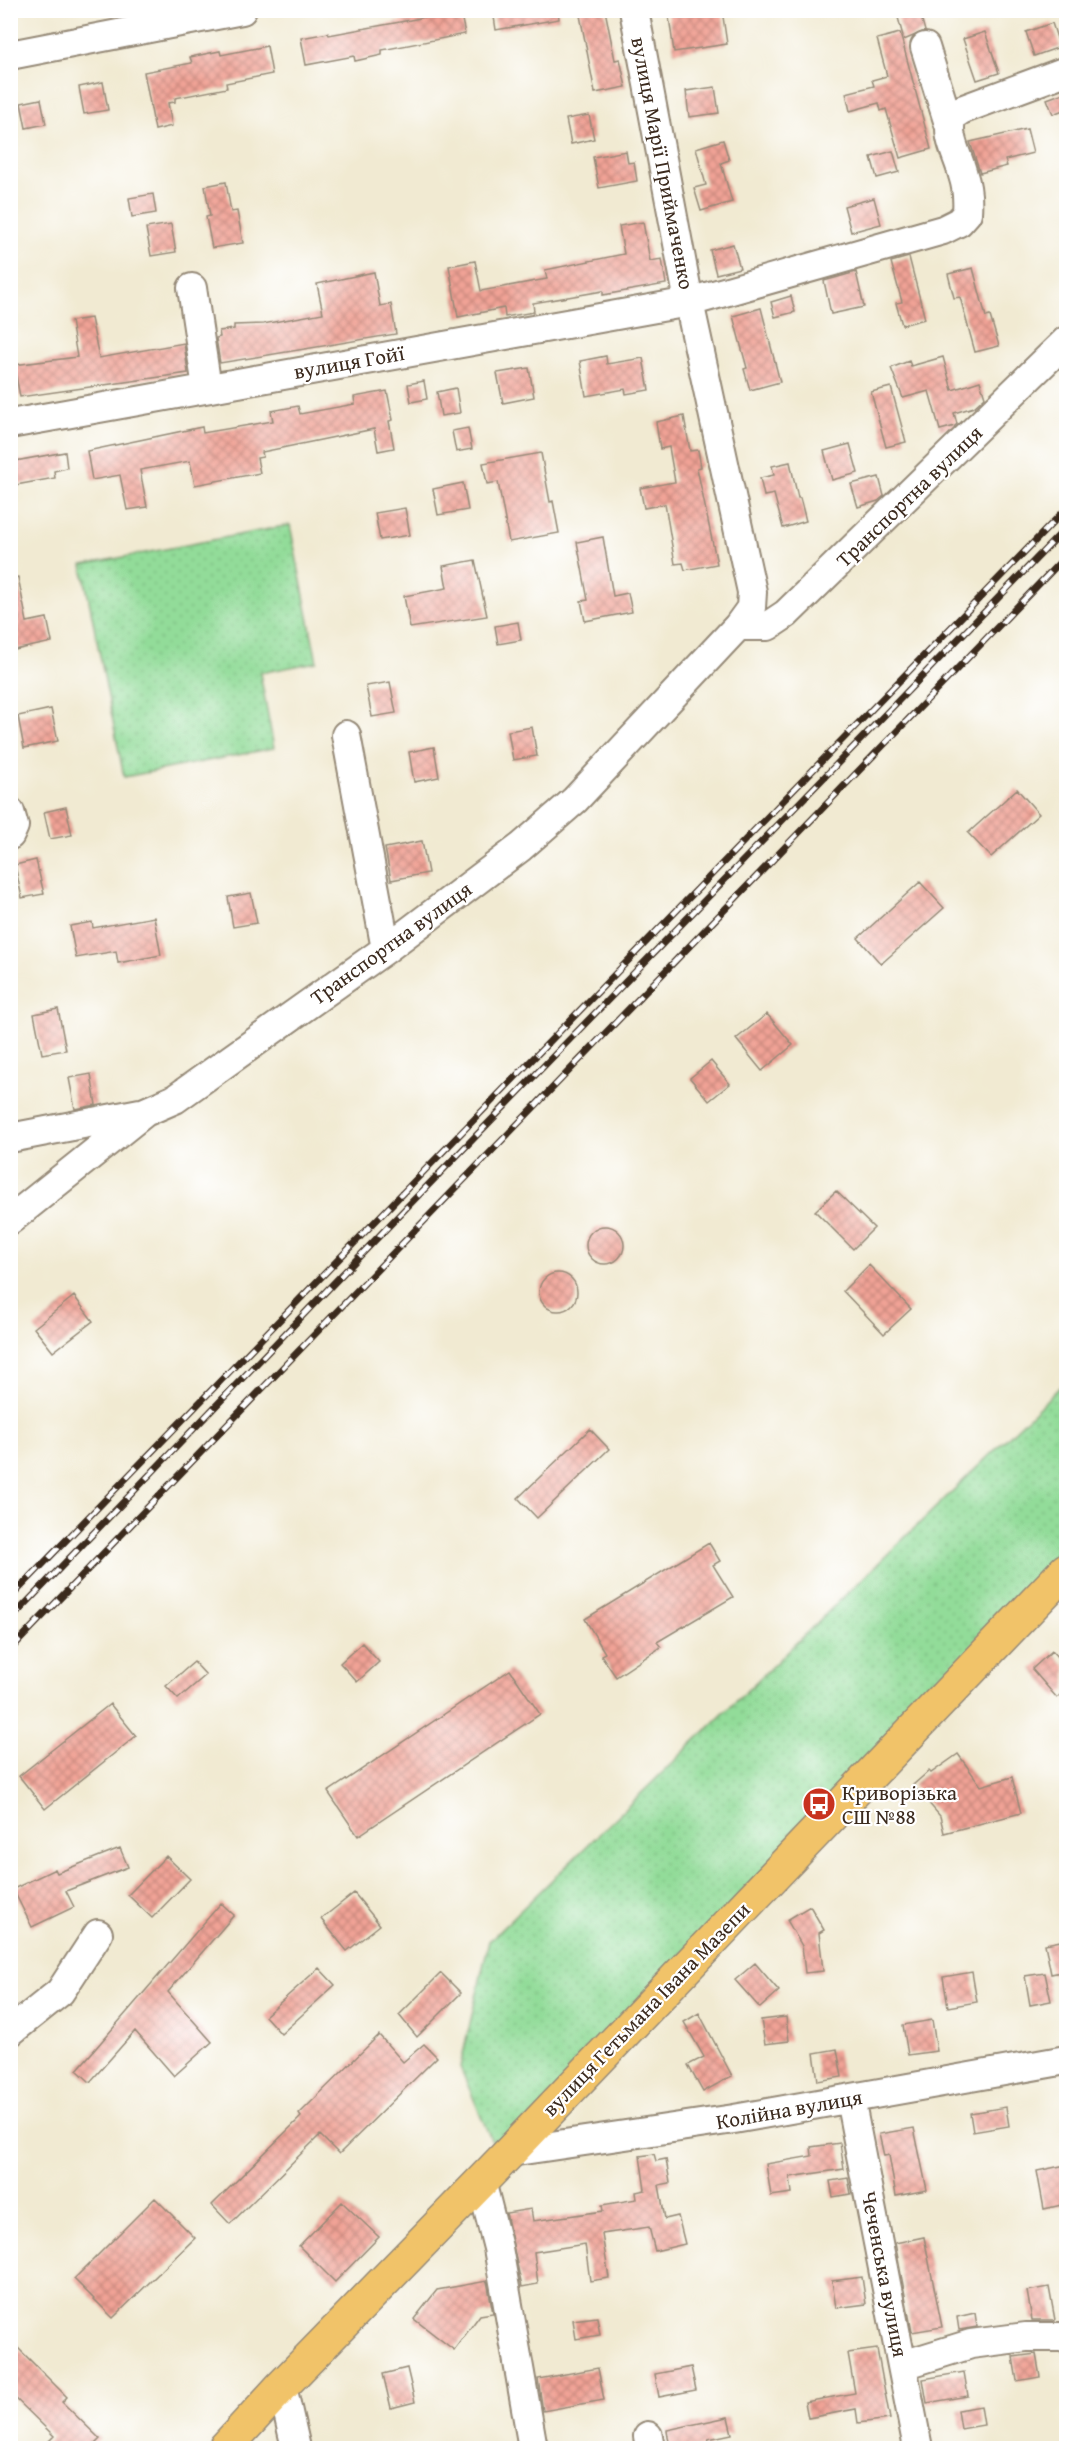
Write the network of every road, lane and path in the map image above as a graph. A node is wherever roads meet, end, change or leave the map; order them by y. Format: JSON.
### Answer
{"nodes":[{"id":1,"x":242,"y":10,"type":"edge"},
{"id":2,"x":634,"y":10,"type":"edge"},
{"id":3,"x":195,"y":15,"type":"edge"},
{"id":4,"x":925,"y":47,"type":"dead end"},
{"id":5,"x":10,"y":55,"type":"edge"},
{"id":6,"x":1066,"y":71,"type":"edge"},
{"id":7,"x":949,"y":124,"type":"junction"},
{"id":8,"x":192,"y":288,"type":"dead end"},
{"id":9,"x":689,"y":302,"type":"junction"},
{"id":10,"x":1066,"y":341,"type":"edge"},
{"id":11,"x":207,"y":388,"type":"junction"},
{"id":12,"x":10,"y":424,"type":"edge"},
{"id":13,"x":738,"y":626,"type":"junction"},
{"id":14,"x":346,"y":735,"type":"dead end"},
{"id":15,"x":386,"y":949,"type":"junction"},
{"id":16,"x":145,"y":1112,"type":"junction"},
{"id":17,"x":10,"y":1138,"type":"edge"},
{"id":18,"x":10,"y":1220,"type":"edge"},
{"id":19,"x":1066,"y":1570,"type":"edge"},
{"id":20,"x":98,"y":1934,"type":"dead end"},
{"id":21,"x":10,"y":2032,"type":"edge"},
{"id":22,"x":1066,"y":2060,"type":"edge"},
{"id":23,"x":850,"y":2099,"type":"junction"},
{"id":24,"x":510,"y":2152,"type":"junction"},
{"id":25,"x":481,"y":2181,"type":"junction"},
{"id":26,"x":1066,"y":2337,"type":"edge"},
{"id":27,"x":903,"y":2366,"type":"junction"},
{"id":28,"x":282,"y":2386,"type":"junction"},
{"id":29,"x":225,"y":2448,"type":"edge"},
{"id":30,"x":296,"y":2448,"type":"edge"},
{"id":31,"x":533,"y":2448,"type":"edge"},
{"id":32,"x":918,"y":2448,"type":"edge"}],
"edges":[{"from":1,"to":3,"type":"street"},
{"from":2,"to":9,"type":"street","name":"вулиця Марії Приймаченко"},
{"from":3,"to":5,"type":"street"},
{"from":4,"to":7,"type":"street","name":"вулиця Марії Приймаченко"},
{"from":6,"to":7,"type":"street"},
{"from":7,"to":9,"type":"street","name":"вулиця Марії Приймаченко"},
{"from":8,"to":11,"type":"street"},
{"from":9,"to":11,"type":"street","name":"вулиця Гойї"},
{"from":9,"to":13,"type":"street","name":"Транспортна вулиця"},
{"from":10,"to":13,"type":"street","name":"Транспортна вулиця"},
{"from":11,"to":12,"type":"street","name":"вулиця Гойї"},
{"from":13,"to":15,"type":"street","name":"Транспортна вулиця"},
{"from":14,"to":15,"type":"street"},
{"from":15,"to":16,"type":"street","name":"Транспортна вулиця"},
{"from":16,"to":17,"type":"street"},
{"from":16,"to":18,"type":"street","name":"Транспортна вулиця"},
{"from":19,"to":24,"type":"main road","name":"вулиця Гетьмана Івана Мазепи"},
{"from":20,"to":21,"type":"street"},
{"from":22,"to":23,"type":"street","name":"Колійна вулиця"},
{"from":23,"to":24,"type":"street","name":"Колійна вулиця"},
{"from":23,"to":27,"type":"street","name":"Чеченська вулиця"},
{"from":24,"to":25,"type":"main road","name":"вулиця Гетьмана Івана Мазепи"},
{"from":25,"to":28,"type":"main road","name":"вулиця Гетьмана Івана Мазепи"},
{"from":25,"to":31,"type":"street"},
{"from":26,"to":27,"type":"street"},
{"from":27,"to":32,"type":"street","name":"Чеченська вулиця"},
{"from":28,"to":29,"type":"main road","name":"вулиця Гетьмана Івана Мазепи"},
{"from":28,"to":30,"type":"street"}]}
